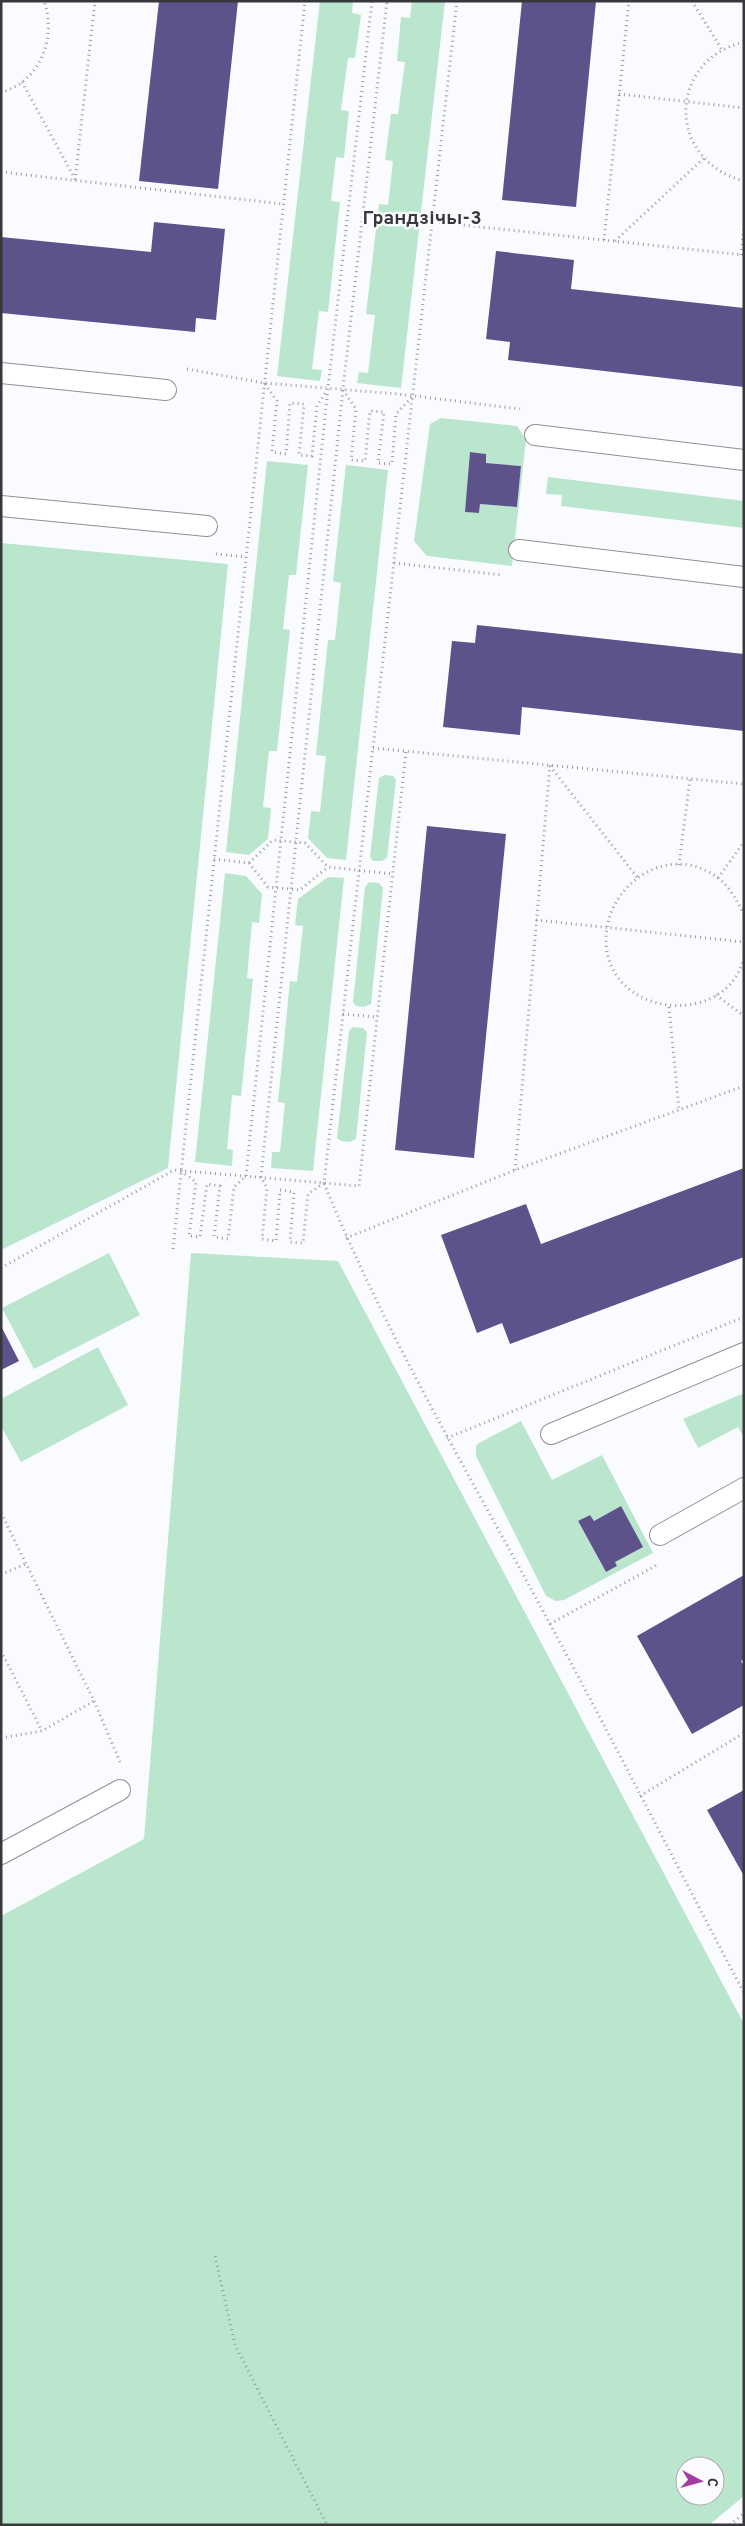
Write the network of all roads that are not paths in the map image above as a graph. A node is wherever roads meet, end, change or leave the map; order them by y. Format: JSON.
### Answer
{"nodes":[{"id":1,"x":1,"y":373,"type":"edge"},
{"id":2,"x":166,"y":390,"type":"dead end"},
{"id":3,"x":535,"y":435,"type":"dead end"},
{"id":4,"x":744,"y":460,"type":"edge"},
{"id":5,"x":1,"y":506,"type":"edge"},
{"id":6,"x":207,"y":526,"type":"dead end"},
{"id":7,"x":520,"y":550,"type":"dead end"},
{"id":8,"x":744,"y":577,"type":"edge"},
{"id":9,"x":744,"y":1354,"type":"edge"},
{"id":10,"x":551,"y":1434,"type":"dead end"},
{"id":11,"x":744,"y":1488,"type":"edge"},
{"id":12,"x":660,"y":1536,"type":"dead end"},
{"id":13,"x":120,"y":1790,"type":"dead end"},
{"id":14,"x":1,"y":1854,"type":"edge"}],
"edges":[{"from":1,"to":2,"type":"lane"},
{"from":3,"to":4,"type":"lane"},
{"from":5,"to":6,"type":"lane"},
{"from":7,"to":8,"type":"lane"},
{"from":9,"to":10,"type":"lane"},
{"from":11,"to":12,"type":"lane"},
{"from":13,"to":14,"type":"lane"}]}
